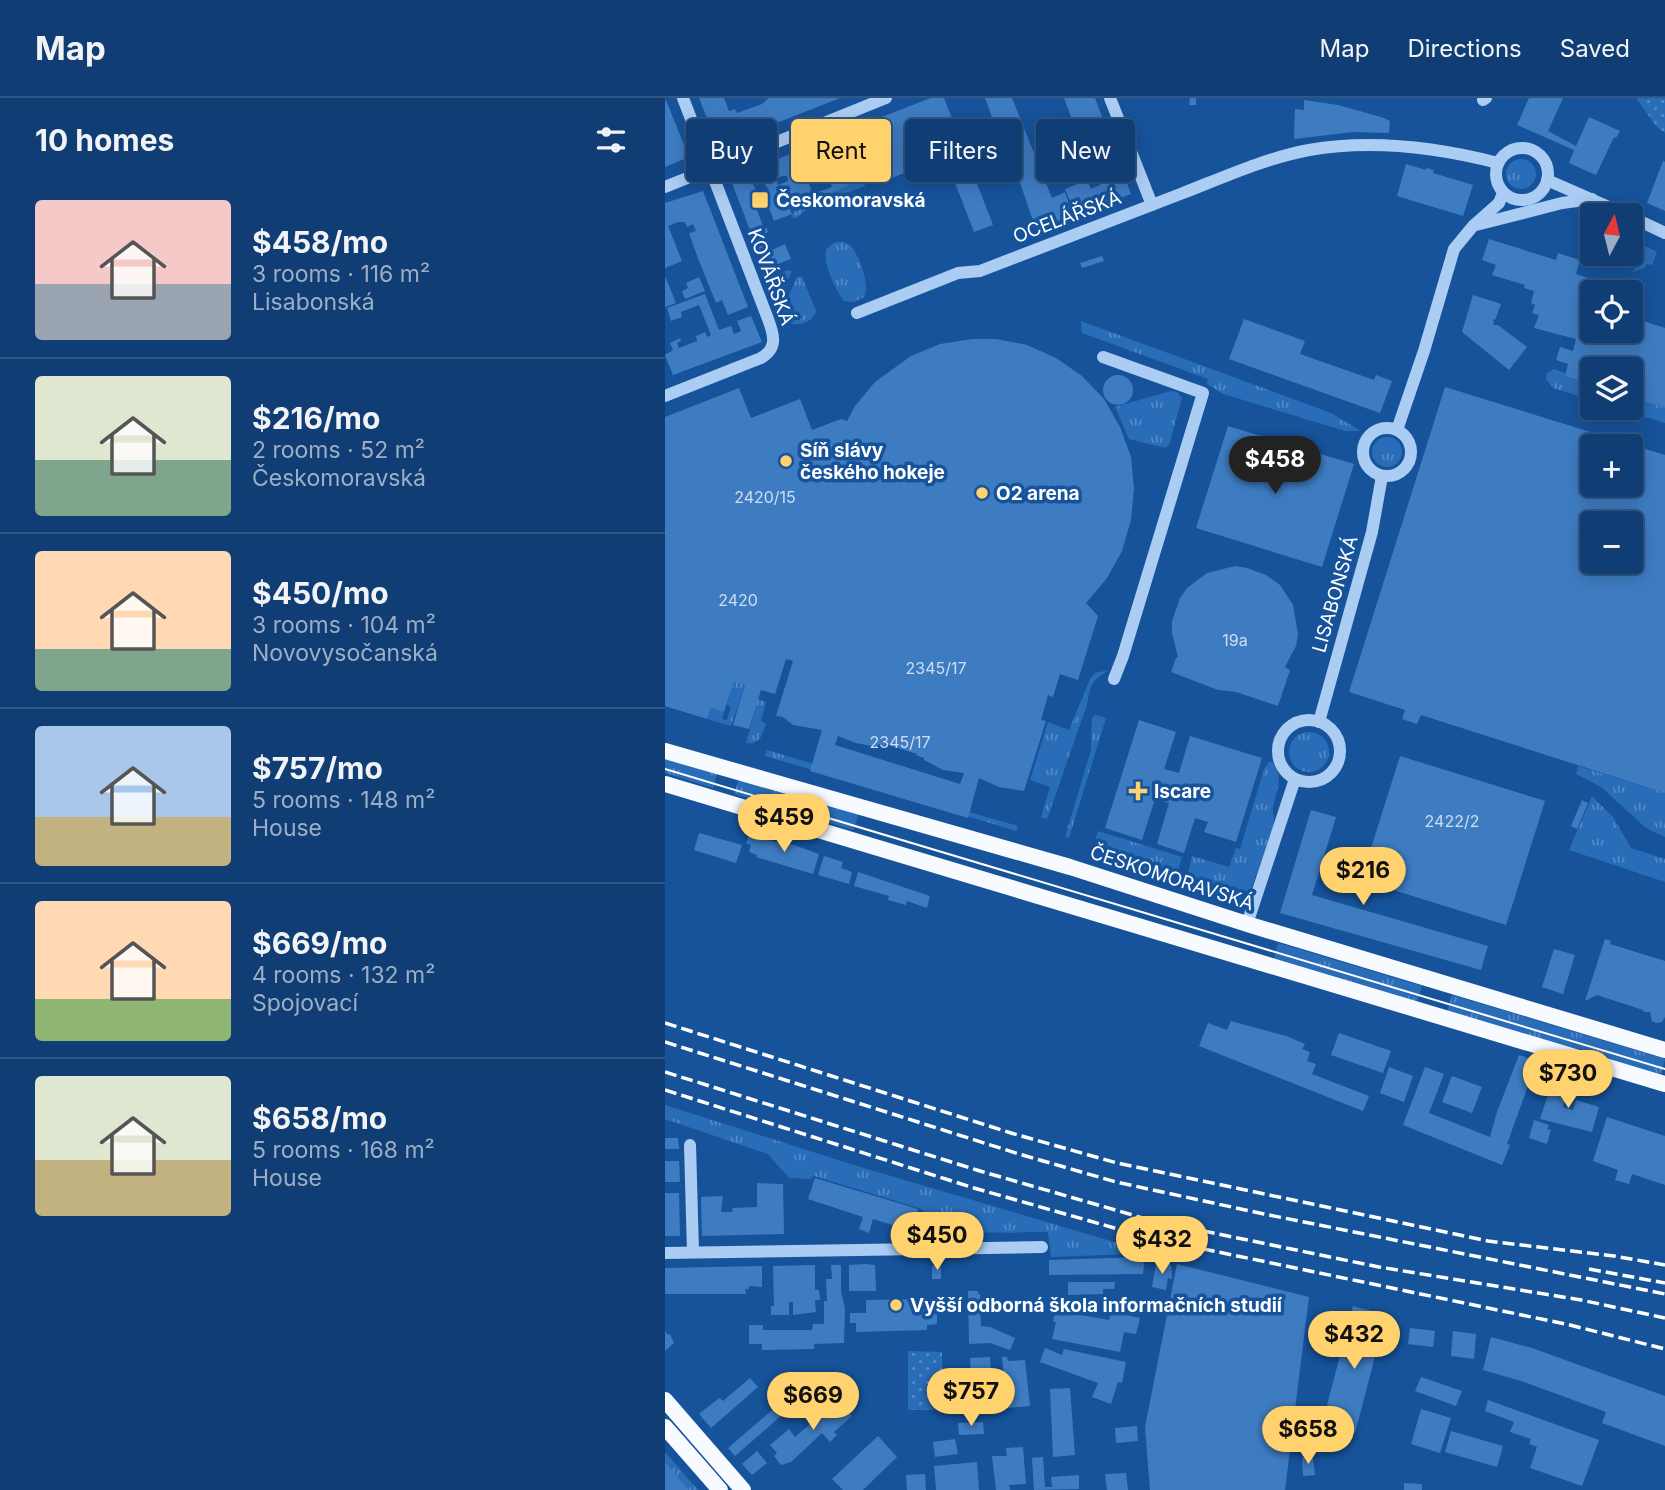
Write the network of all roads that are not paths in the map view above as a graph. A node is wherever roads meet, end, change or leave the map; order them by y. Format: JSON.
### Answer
{"nodes":[{"id":1,"x":683,"y":98,"type":"edge"},
{"id":2,"x":886,"y":98,"type":"edge"},
{"id":3,"x":1110,"y":98,"type":"edge"},
{"id":4,"x":691,"y":119,"type":"edge"},
{"id":5,"x":777,"y":143,"type":"edge"},
{"id":6,"x":1498,"y":163,"type":"junction"},
{"id":7,"x":686,"y":179,"type":"edge"},
{"id":8,"x":1547,"y":180,"type":"junction"},
{"id":9,"x":715,"y":182,"type":"edge"},
{"id":10,"x":665,"y":187,"type":"edge"},
{"id":11,"x":1503,"y":192,"type":"junction"},
{"id":12,"x":1592,"y":199,"type":"junction"},
{"id":13,"x":1601,"y":203,"type":"edge"},
{"id":14,"x":1152,"y":205,"type":"junction"},
{"id":15,"x":1643,"y":223,"type":"edge"},
{"id":16,"x":1473,"y":226,"type":"junction"},
{"id":17,"x":1665,"y":233,"type":"edge"},
{"id":18,"x":857,"y":313,"type":"dead end"},
{"id":19,"x":1103,"y":357,"type":"dead end"},
{"id":20,"x":665,"y":396,"type":"edge"},
{"id":21,"x":1397,"y":430,"type":"junction"},
{"id":22,"x":1382,"y":476,"type":"junction"},
{"id":23,"x":1114,"y":679,"type":"dead end"},
{"id":24,"x":1319,"y":722,"type":"junction"},
{"id":25,"x":665,"y":751,"type":"edge"},
{"id":26,"x":1295,"y":779,"type":"junction"},
{"id":27,"x":665,"y":784,"type":"edge"},
{"id":28,"x":1247,"y":924,"type":"junction"},
{"id":29,"x":1665,"y":1050,"type":"edge"},
{"id":30,"x":1665,"y":1084,"type":"edge"},
{"id":31,"x":690,"y":1145,"type":"dead end"},
{"id":32,"x":1042,"y":1247,"type":"dead end"},
{"id":33,"x":693,"y":1252,"type":"junction"},
{"id":34,"x":665,"y":1253,"type":"edge"},
{"id":35,"x":665,"y":1400,"type":"edge"},
{"id":36,"x":665,"y":1427,"type":"edge"},
{"id":37,"x":720,"y":1490,"type":"edge"},
{"id":38,"x":743,"y":1490,"type":"edge"}],
"edges":[{"from":1,"to":4,"type":"street","name":"KOVÁŘSKÁ"},
{"from":2,"to":5,"type":"street"},
{"from":3,"to":14,"type":"street"},
{"from":6,"to":8,"type":"street"},
{"from":6,"to":11,"type":"street"},
{"from":6,"to":14,"type":"street","name":"OCELÁŘSKÁ"},
{"from":7,"to":10,"type":"street"},
{"from":8,"to":11,"type":"street"},
{"from":8,"to":12,"type":"street"},
{"from":9,"to":20,"type":"street","name":"KOVÁŘSKÁ"},
{"from":11,"to":16,"type":"street"},
{"from":12,"to":13,"type":"street"},
{"from":12,"to":16,"type":"street"},
{"from":14,"to":18,"type":"street","name":"OCELÁŘSKÁ"},
{"from":15,"to":17,"type":"street"},
{"from":16,"to":21,"type":"street"},
{"from":19,"to":23,"type":"street"},
{"from":21,"to":22,"type":"street"},
{"from":21,"to":22,"type":"street"},
{"from":22,"to":24,"type":"street","name":"LISABONSKÁ"},
{"from":24,"to":26,"type":"street"},
{"from":24,"to":26,"type":"street"},
{"from":25,"to":28,"type":"main road","name":"ČESKOMORAVSKÁ"},
{"from":26,"to":28,"type":"street"},
{"from":27,"to":30,"type":"main road"},
{"from":28,"to":29,"type":"main road","name":"ČESKOMORAVSKÁ"},
{"from":31,"to":33,"type":"street"},
{"from":32,"to":33,"type":"street"},
{"from":33,"to":34,"type":"street"},
{"from":35,"to":38,"type":"main road"},
{"from":36,"to":37,"type":"main road"}]}
